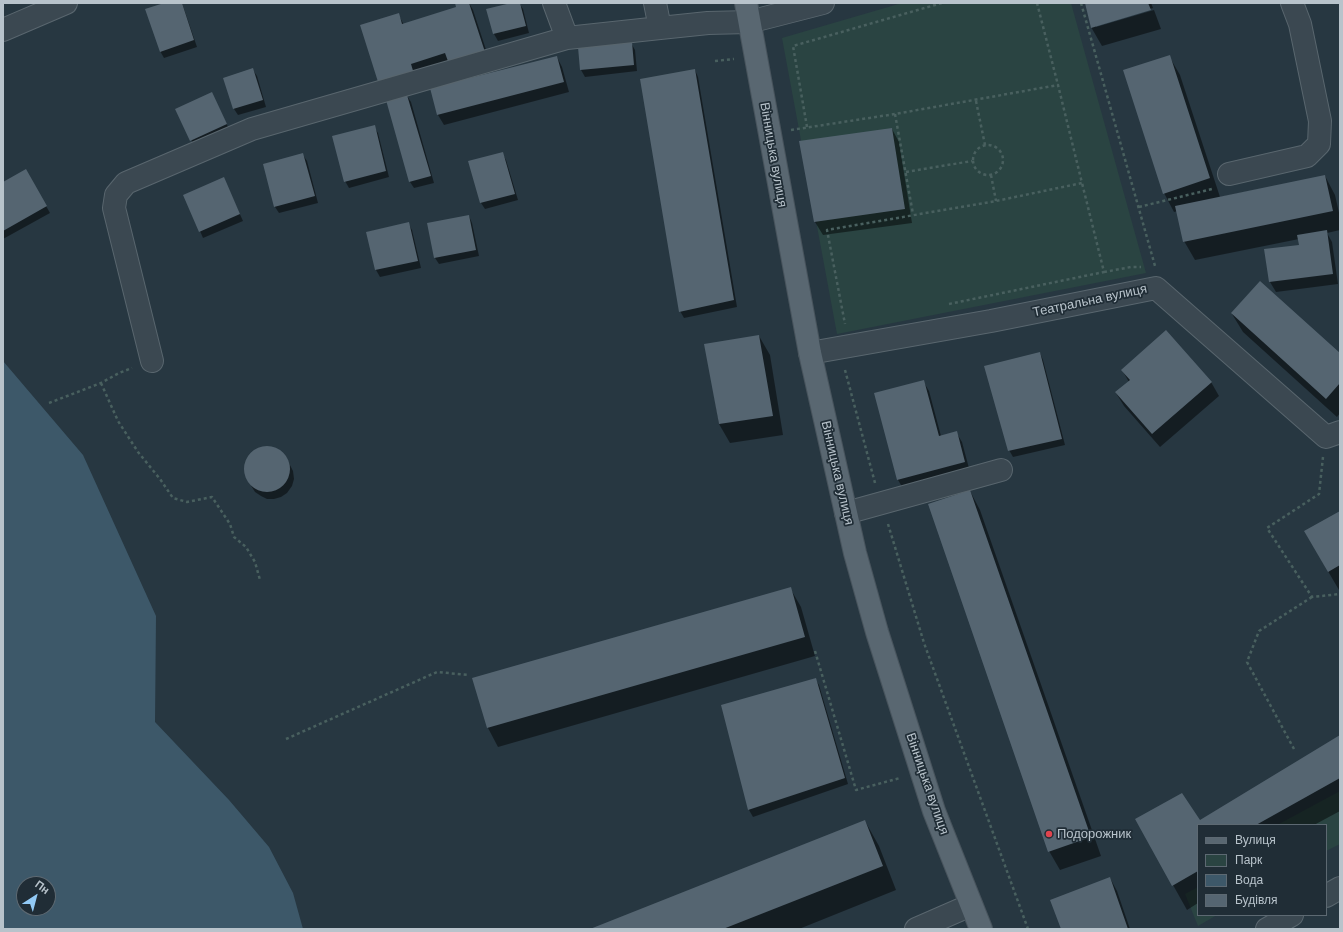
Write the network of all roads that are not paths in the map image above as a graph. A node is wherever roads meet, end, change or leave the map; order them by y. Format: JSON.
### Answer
{"nodes":[{"id":1,"x":66,"y":3,"type":"edge"},
{"id":2,"x":554,"y":3,"type":"edge"},
{"id":3,"x":655,"y":3,"type":"edge"},
{"id":4,"x":823,"y":3,"type":"edge"},
{"id":5,"x":1292,"y":3,"type":"edge"},
{"id":6,"x":748,"y":13,"type":"edge"},
{"id":7,"x":660,"y":28,"type":"junction"},
{"id":8,"x":3,"y":30,"type":"edge"},
{"id":9,"x":567,"y":38,"type":"junction"},
{"id":10,"x":1229,"y":174,"type":"road end"},
{"id":11,"x":810,"y":352,"type":"junction"},
{"id":12,"x":152,"y":361,"type":"road end"},
{"id":13,"x":1333,"y":434,"type":"edge"},
{"id":14,"x":1001,"y":470,"type":"dead end"},
{"id":15,"x":846,"y":513,"type":"junction"},
{"id":16,"x":1340,"y":888,"type":"edge"},
{"id":17,"x":1327,"y":895,"type":"edge"},
{"id":18,"x":971,"y":905,"type":"junction"},
{"id":19,"x":1290,"y":916,"type":"edge"},
{"id":20,"x":916,"y":929,"type":"edge"},
{"id":21,"x":981,"y":929,"type":"edge"},
{"id":22,"x":1267,"y":929,"type":"edge"}],
"edges":[{"from":1,"to":8,"type":"street"},
{"from":2,"to":9,"type":"street"},
{"from":3,"to":7,"type":"street"},
{"from":4,"to":6,"type":"street"},
{"from":5,"to":10,"type":"street"},
{"from":6,"to":7,"type":"street"},
{"from":6,"to":11,"type":"main road","name":"Вінницька вулиця"},
{"from":7,"to":9,"type":"street"},
{"from":9,"to":12,"type":"street"},
{"from":11,"to":13,"type":"street","name":"Театральна вулиця"},
{"from":11,"to":15,"type":"main road","name":"Вінницька вулиця"},
{"from":14,"to":15,"type":"street"},
{"from":15,"to":18,"type":"main road","name":"Вінницька вулиця"},
{"from":16,"to":17,"type":"street"},
{"from":18,"to":20,"type":"street"},
{"from":18,"to":21,"type":"main road","name":"Вінницька вулиця"},
{"from":19,"to":22,"type":"street"}]}
